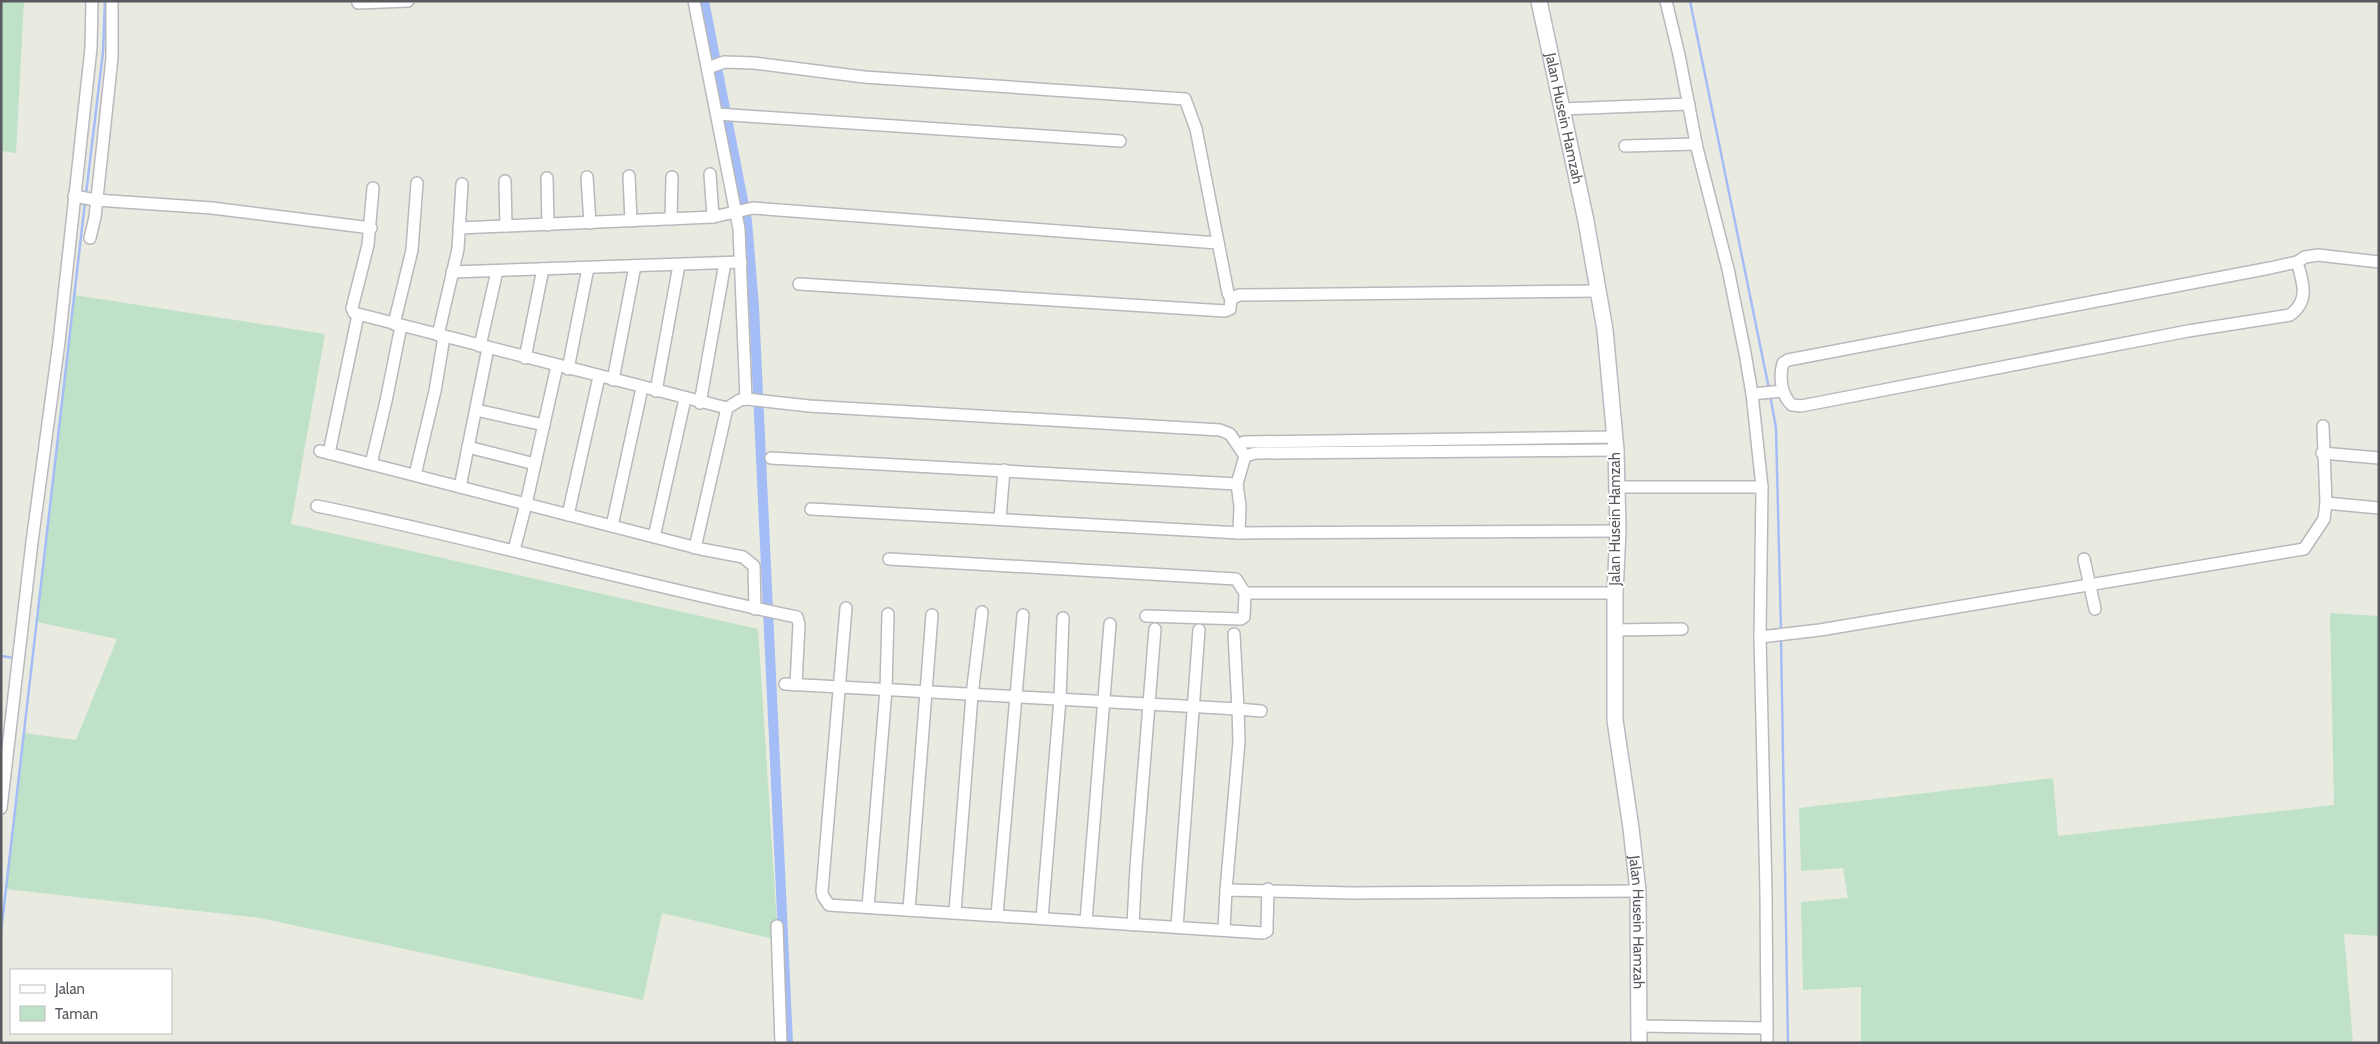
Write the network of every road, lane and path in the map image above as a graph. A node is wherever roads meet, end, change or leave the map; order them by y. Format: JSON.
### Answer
{"nodes":[{"id":1,"x":92,"y":1,"type":"edge"},
{"id":2,"x":112,"y":1,"type":"edge"},
{"id":3,"x":408,"y":1,"type":"edge"},
{"id":4,"x":694,"y":1,"type":"edge"},
{"id":5,"x":1539,"y":1,"type":"edge"},
{"id":6,"x":1666,"y":1,"type":"edge"},
{"id":7,"x":358,"y":3,"type":"dead end"},
{"id":8,"x":708,"y":68,"type":"junction"},
{"id":9,"x":1688,"y":104,"type":"junction"},
{"id":10,"x":1562,"y":109,"type":"junction"},
{"id":11,"x":718,"y":114,"type":"junction"},
{"id":12,"x":1120,"y":142,"type":"dead end"},
{"id":13,"x":1696,"y":144,"type":"junction"},
{"id":14,"x":1625,"y":146,"type":"dead end"},
{"id":15,"x":710,"y":174,"type":"dead end"},
{"id":16,"x":630,"y":176,"type":"dead end"},
{"id":17,"x":587,"y":177,"type":"dead end"},
{"id":18,"x":672,"y":177,"type":"dead end"},
{"id":19,"x":546,"y":178,"type":"dead end"},
{"id":20,"x":505,"y":181,"type":"dead end"},
{"id":21,"x":417,"y":183,"type":"dead end"},
{"id":22,"x":462,"y":184,"type":"dead end"},
{"id":23,"x":373,"y":188,"type":"dead end"},
{"id":24,"x":75,"y":196,"type":"junction"},
{"id":25,"x":95,"y":200,"type":"junction"},
{"id":26,"x":736,"y":212,"type":"junction"},
{"id":27,"x":713,"y":217,"type":"junction"},
{"id":28,"x":671,"y":219,"type":"junction"},
{"id":29,"x":631,"y":221,"type":"junction"},
{"id":30,"x":590,"y":223,"type":"junction"},
{"id":31,"x":548,"y":224,"type":"junction"},
{"id":32,"x":506,"y":226,"type":"junction"},
{"id":33,"x":371,"y":228,"type":"junction"},
{"id":34,"x":459,"y":228,"type":"junction"},
{"id":35,"x":90,"y":238,"type":"dead end"},
{"id":36,"x":1218,"y":243,"type":"junction"},
{"id":37,"x":741,"y":262,"type":"junction"},
{"id":38,"x":2297,"y":262,"type":"junction"},
{"id":39,"x":2379,"y":262,"type":"edge"},
{"id":40,"x":725,"y":263,"type":"junction"},
{"id":41,"x":679,"y":265,"type":"junction"},
{"id":42,"x":635,"y":266,"type":"junction"},
{"id":43,"x":588,"y":268,"type":"junction"},
{"id":44,"x":543,"y":269,"type":"junction"},
{"id":45,"x":497,"y":271,"type":"junction"},
{"id":46,"x":452,"y":272,"type":"junction"},
{"id":47,"x":798,"y":284,"type":"dead end"},
{"id":48,"x":1599,"y":292,"type":"junction"},
{"id":49,"x":1231,"y":299,"type":"junction"},
{"id":50,"x":358,"y":315,"type":"junction"},
{"id":51,"x":397,"y":325,"type":"junction"},
{"id":52,"x":441,"y":336,"type":"junction"},
{"id":53,"x":484,"y":347,"type":"junction"},
{"id":54,"x":524,"y":358,"type":"junction"},
{"id":55,"x":562,"y":367,"type":"junction"},
{"id":56,"x":599,"y":377,"type":"junction"},
{"id":57,"x":613,"y":380,"type":"junction"},
{"id":58,"x":642,"y":388,"type":"junction"},
{"id":59,"x":656,"y":391,"type":"junction"},
{"id":60,"x":1780,"y":391,"type":"junction"},
{"id":61,"x":1755,"y":394,"type":"junction"},
{"id":62,"x":685,"y":399,"type":"junction"},
{"id":63,"x":746,"y":399,"type":"junction"},
{"id":64,"x":700,"y":403,"type":"junction"},
{"id":65,"x":727,"y":408,"type":"junction"},
{"id":66,"x":476,"y":410,"type":"junction"},
{"id":67,"x":544,"y":425,"type":"junction"},
{"id":68,"x":2323,"y":426,"type":"dead end"},
{"id":69,"x":1507,"y":438,"type":"junction"},
{"id":70,"x":1244,"y":442,"type":"dead end"},
{"id":71,"x":1615,"y":444,"type":"junction"},
{"id":72,"x":1273,"y":446,"type":"junction"},
{"id":73,"x":468,"y":447,"type":"junction"},
{"id":74,"x":1507,"y":452,"type":"junction"},
{"id":75,"x":2322,"y":453,"type":"junction"},
{"id":76,"x":1245,"y":456,"type":"junction"},
{"id":77,"x":771,"y":458,"type":"dead end"},
{"id":78,"x":2379,"y":458,"type":"edge"},
{"id":79,"x":371,"y":464,"type":"junction"},
{"id":80,"x":535,"y":464,"type":"junction"},
{"id":81,"x":1004,"y":470,"type":"junction"},
{"id":82,"x":415,"y":476,"type":"junction"},
{"id":83,"x":1237,"y":484,"type":"junction"},
{"id":84,"x":460,"y":487,"type":"junction"},
{"id":85,"x":1616,"y":487,"type":"junction"},
{"id":86,"x":1762,"y":487,"type":"junction"},
{"id":87,"x":2326,"y":503,"type":"junction"},
{"id":88,"x":526,"y":504,"type":"junction"},
{"id":89,"x":317,"y":506,"type":"dead end"},
{"id":90,"x":2379,"y":508,"type":"edge"},
{"id":91,"x":811,"y":509,"type":"dead end"},
{"id":92,"x":568,"y":515,"type":"junction"},
{"id":93,"x":1000,"y":518,"type":"junction"},
{"id":94,"x":612,"y":526,"type":"junction"},
{"id":95,"x":1618,"y":531,"type":"junction"},
{"id":96,"x":1239,"y":533,"type":"junction"},
{"id":97,"x":654,"y":537,"type":"junction"},
{"id":98,"x":696,"y":548,"type":"junction"},
{"id":99,"x":514,"y":550,"type":"junction"},
{"id":100,"x":889,"y":559,"type":"dead end"},
{"id":101,"x":2084,"y":559,"type":"dead end"},
{"id":102,"x":2090,"y":584,"type":"junction"},
{"id":103,"x":1245,"y":593,"type":"junction"},
{"id":104,"x":1615,"y":593,"type":"junction"},
{"id":105,"x":846,"y":608,"type":"dead end"},
{"id":106,"x":758,"y":609,"type":"junction"},
{"id":107,"x":2095,"y":609,"type":"dead end"},
{"id":108,"x":982,"y":612,"type":"dead end"},
{"id":109,"x":888,"y":614,"type":"dead end"},
{"id":110,"x":932,"y":615,"type":"dead end"},
{"id":111,"x":1024,"y":615,"type":"dead end"},
{"id":112,"x":1146,"y":616,"type":"dead end"},
{"id":113,"x":1063,"y":618,"type":"dead end"},
{"id":114,"x":1110,"y":624,"type":"dead end"},
{"id":115,"x":1155,"y":629,"type":"dead end"},
{"id":116,"x":1682,"y":629,"type":"dead end"},
{"id":117,"x":1199,"y":630,"type":"dead end"},
{"id":118,"x":1615,"y":630,"type":"junction"},
{"id":119,"x":1234,"y":634,"type":"dead end"},
{"id":120,"x":1763,"y":636,"type":"junction"},
{"id":121,"x":839,"y":687,"type":"junction"},
{"id":122,"x":886,"y":690,"type":"junction"},
{"id":123,"x":928,"y":692,"type":"junction"},
{"id":124,"x":972,"y":695,"type":"junction"},
{"id":125,"x":1016,"y":697,"type":"junction"},
{"id":126,"x":1060,"y":699,"type":"junction"},
{"id":127,"x":1104,"y":702,"type":"junction"},
{"id":128,"x":1150,"y":704,"type":"junction"},
{"id":129,"x":1193,"y":706,"type":"junction"},
{"id":130,"x":1238,"y":710,"type":"junction"},
{"id":131,"x":1261,"y":712,"type":"dead end"},
{"id":132,"x":1,"y":808,"type":"edge"},
{"id":133,"x":1268,"y":889,"type":"junction"},
{"id":134,"x":1226,"y":890,"type":"junction"},
{"id":135,"x":1638,"y":891,"type":"junction"},
{"id":136,"x":868,"y":907,"type":"junction"},
{"id":137,"x":909,"y":910,"type":"junction"},
{"id":138,"x":955,"y":912,"type":"junction"},
{"id":139,"x":997,"y":915,"type":"junction"},
{"id":140,"x":1042,"y":918,"type":"junction"},
{"id":141,"x":1086,"y":921,"type":"junction"},
{"id":142,"x":1133,"y":925,"type":"junction"},
{"id":143,"x":778,"y":926,"type":"dead end"},
{"id":144,"x":1176,"y":927,"type":"junction"},
{"id":145,"x":1224,"y":930,"type":"junction"},
{"id":146,"x":1639,"y":1026,"type":"junction"},
{"id":147,"x":1767,"y":1028,"type":"junction"},
{"id":148,"x":781,"y":1043,"type":"edge"},
{"id":149,"x":1639,"y":1043,"type":"edge"},
{"id":150,"x":1767,"y":1043,"type":"edge"}],
"edges":[{"from":1,"to":24,"type":"street"},
{"from":2,"to":25,"type":"street"},
{"from":3,"to":7,"type":"street"},
{"from":4,"to":8,"type":"street"},
{"from":5,"to":10,"type":"street","name":"Jalan Husein Hamzah"},
{"from":6,"to":9,"type":"street"},
{"from":8,"to":11,"type":"street"},
{"from":8,"to":36,"type":"street"},
{"from":9,"to":10,"type":"street"},
{"from":9,"to":13,"type":"street"},
{"from":10,"to":48,"type":"street","name":"Jalan Husein Hamzah"},
{"from":11,"to":12,"type":"street"},
{"from":11,"to":26,"type":"street"},
{"from":13,"to":14,"type":"street"},
{"from":13,"to":61,"type":"street"},
{"from":15,"to":27,"type":"street"},
{"from":16,"to":29,"type":"street"},
{"from":17,"to":30,"type":"street"},
{"from":18,"to":28,"type":"street"},
{"from":19,"to":31,"type":"street"},
{"from":20,"to":32,"type":"street"},
{"from":21,"to":51,"type":"street"},
{"from":22,"to":34,"type":"street"},
{"from":23,"to":33,"type":"street"},
{"from":24,"to":25,"type":"street"},
{"from":24,"to":132,"type":"street"},
{"from":25,"to":33,"type":"street"},
{"from":25,"to":35,"type":"street"},
{"from":26,"to":27,"type":"street"},
{"from":26,"to":36,"type":"street"},
{"from":26,"to":37,"type":"street"},
{"from":27,"to":28,"type":"street"},
{"from":28,"to":29,"type":"street"},
{"from":29,"to":30,"type":"street"},
{"from":30,"to":31,"type":"street"},
{"from":31,"to":32,"type":"street"},
{"from":32,"to":34,"type":"street"},
{"from":33,"to":50,"type":"street"},
{"from":34,"to":46,"type":"street"},
{"from":36,"to":49,"type":"street"},
{"from":37,"to":40,"type":"street"},
{"from":37,"to":63,"type":"street"},
{"from":38,"to":39,"type":"street"},
{"from":38,"to":60,"type":"street"},
{"from":38,"to":60,"type":"street"},
{"from":40,"to":41,"type":"street"},
{"from":40,"to":64,"type":"street"},
{"from":41,"to":42,"type":"street"},
{"from":41,"to":59,"type":"street"},
{"from":42,"to":43,"type":"street"},
{"from":42,"to":57,"type":"street"},
{"from":43,"to":44,"type":"street"},
{"from":43,"to":55,"type":"street"},
{"from":44,"to":45,"type":"street"},
{"from":44,"to":54,"type":"street"},
{"from":45,"to":46,"type":"street"},
{"from":45,"to":53,"type":"street"},
{"from":46,"to":52,"type":"street"},
{"from":47,"to":49,"type":"street"},
{"from":48,"to":49,"type":"street"},
{"from":48,"to":71,"type":"street","name":"Jalan Husein Hamzah"},
{"from":50,"to":51,"type":"street"},
{"from":50,"to":79,"type":"street"},
{"from":51,"to":52,"type":"street"},
{"from":51,"to":79,"type":"street"},
{"from":52,"to":53,"type":"street"},
{"from":52,"to":82,"type":"street"},
{"from":53,"to":54,"type":"street"},
{"from":53,"to":66,"type":"street"},
{"from":54,"to":55,"type":"street"},
{"from":55,"to":56,"type":"street"},
{"from":55,"to":67,"type":"street"},
{"from":56,"to":57,"type":"street"},
{"from":56,"to":92,"type":"street"},
{"from":57,"to":58,"type":"street"},
{"from":58,"to":59,"type":"street"},
{"from":58,"to":94,"type":"street"},
{"from":59,"to":62,"type":"street"},
{"from":60,"to":61,"type":"street"},
{"from":61,"to":86,"type":"street"},
{"from":62,"to":64,"type":"street"},
{"from":62,"to":97,"type":"street"},
{"from":63,"to":65,"type":"street"},
{"from":63,"to":76,"type":"street"},
{"from":64,"to":65,"type":"street"},
{"from":65,"to":98,"type":"street"},
{"from":66,"to":67,"type":"street"},
{"from":66,"to":73,"type":"street"},
{"from":67,"to":80,"type":"street"},
{"from":68,"to":75,"type":"street"},
{"from":69,"to":71,"type":"street"},
{"from":69,"to":72,"type":"street"},
{"from":69,"to":74,"type":"street"},
{"from":70,"to":72,"type":"street"},
{"from":71,"to":74,"type":"street"},
{"from":71,"to":85,"type":"street","name":"Jalan Husein Hamzah"},
{"from":72,"to":74,"type":"street"},
{"from":72,"to":76,"type":"street"},
{"from":73,"to":80,"type":"street"},
{"from":73,"to":84,"type":"street"},
{"from":75,"to":78,"type":"street"},
{"from":75,"to":87,"type":"street"},
{"from":76,"to":83,"type":"street"},
{"from":77,"to":81,"type":"street"},
{"from":79,"to":82,"type":"street"},
{"from":80,"to":88,"type":"street"},
{"from":81,"to":83,"type":"street"},
{"from":81,"to":93,"type":"street"},
{"from":82,"to":84,"type":"street"},
{"from":83,"to":96,"type":"street"},
{"from":84,"to":88,"type":"street"},
{"from":85,"to":86,"type":"street"},
{"from":85,"to":95,"type":"street","name":"Jalan Husein Hamzah"},
{"from":86,"to":120,"type":"street"},
{"from":87,"to":90,"type":"street"},
{"from":87,"to":102,"type":"street"},
{"from":88,"to":92,"type":"street"},
{"from":88,"to":99,"type":"street"},
{"from":89,"to":99,"type":"street"},
{"from":91,"to":93,"type":"street"},
{"from":92,"to":94,"type":"street"},
{"from":93,"to":96,"type":"street"},
{"from":94,"to":97,"type":"street"},
{"from":95,"to":96,"type":"street"},
{"from":95,"to":104,"type":"street","name":"Jalan Husein Hamzah"},
{"from":97,"to":98,"type":"street"},
{"from":98,"to":106,"type":"street"},
{"from":99,"to":106,"type":"street"},
{"from":100,"to":103,"type":"street"},
{"from":101,"to":102,"type":"street"},
{"from":102,"to":107,"type":"street"},
{"from":102,"to":120,"type":"street"},
{"from":103,"to":104,"type":"street"},
{"from":103,"to":112,"type":"street"},
{"from":104,"to":118,"type":"street","name":"Jalan Husein Hamzah"},
{"from":105,"to":121,"type":"street"},
{"from":106,"to":121,"type":"street"},
{"from":108,"to":124,"type":"street"},
{"from":109,"to":122,"type":"street"},
{"from":110,"to":123,"type":"street"},
{"from":111,"to":125,"type":"street"},
{"from":113,"to":126,"type":"street"},
{"from":114,"to":127,"type":"street"},
{"from":115,"to":128,"type":"street"},
{"from":116,"to":118,"type":"street"},
{"from":117,"to":129,"type":"street"},
{"from":118,"to":135,"type":"street","name":"Jalan Husein Hamzah"},
{"from":119,"to":130,"type":"street"},
{"from":120,"to":147,"type":"street"},
{"from":121,"to":122,"type":"street"},
{"from":121,"to":136,"type":"street"},
{"from":122,"to":123,"type":"street"},
{"from":122,"to":136,"type":"street"},
{"from":123,"to":124,"type":"street"},
{"from":123,"to":137,"type":"street"},
{"from":124,"to":125,"type":"street"},
{"from":124,"to":138,"type":"street"},
{"from":125,"to":126,"type":"street"},
{"from":125,"to":139,"type":"street"},
{"from":126,"to":127,"type":"street"},
{"from":126,"to":140,"type":"street"},
{"from":127,"to":128,"type":"street"},
{"from":127,"to":141,"type":"street"},
{"from":128,"to":129,"type":"street"},
{"from":128,"to":142,"type":"street"},
{"from":129,"to":130,"type":"street"},
{"from":129,"to":144,"type":"street"},
{"from":130,"to":131,"type":"street"},
{"from":130,"to":134,"type":"street"},
{"from":133,"to":134,"type":"street"},
{"from":133,"to":135,"type":"street"},
{"from":133,"to":145,"type":"street"},
{"from":134,"to":145,"type":"street"},
{"from":135,"to":146,"type":"street","name":"Jalan Husein Hamzah"},
{"from":136,"to":137,"type":"street"},
{"from":137,"to":138,"type":"street"},
{"from":138,"to":139,"type":"street"},
{"from":139,"to":140,"type":"street"},
{"from":140,"to":141,"type":"street"},
{"from":141,"to":142,"type":"street"},
{"from":142,"to":144,"type":"street"},
{"from":143,"to":148,"type":"street"},
{"from":144,"to":145,"type":"street"},
{"from":146,"to":147,"type":"street"},
{"from":146,"to":149,"type":"street","name":"Jalan Husein Hamzah"},
{"from":147,"to":150,"type":"street"}]}
